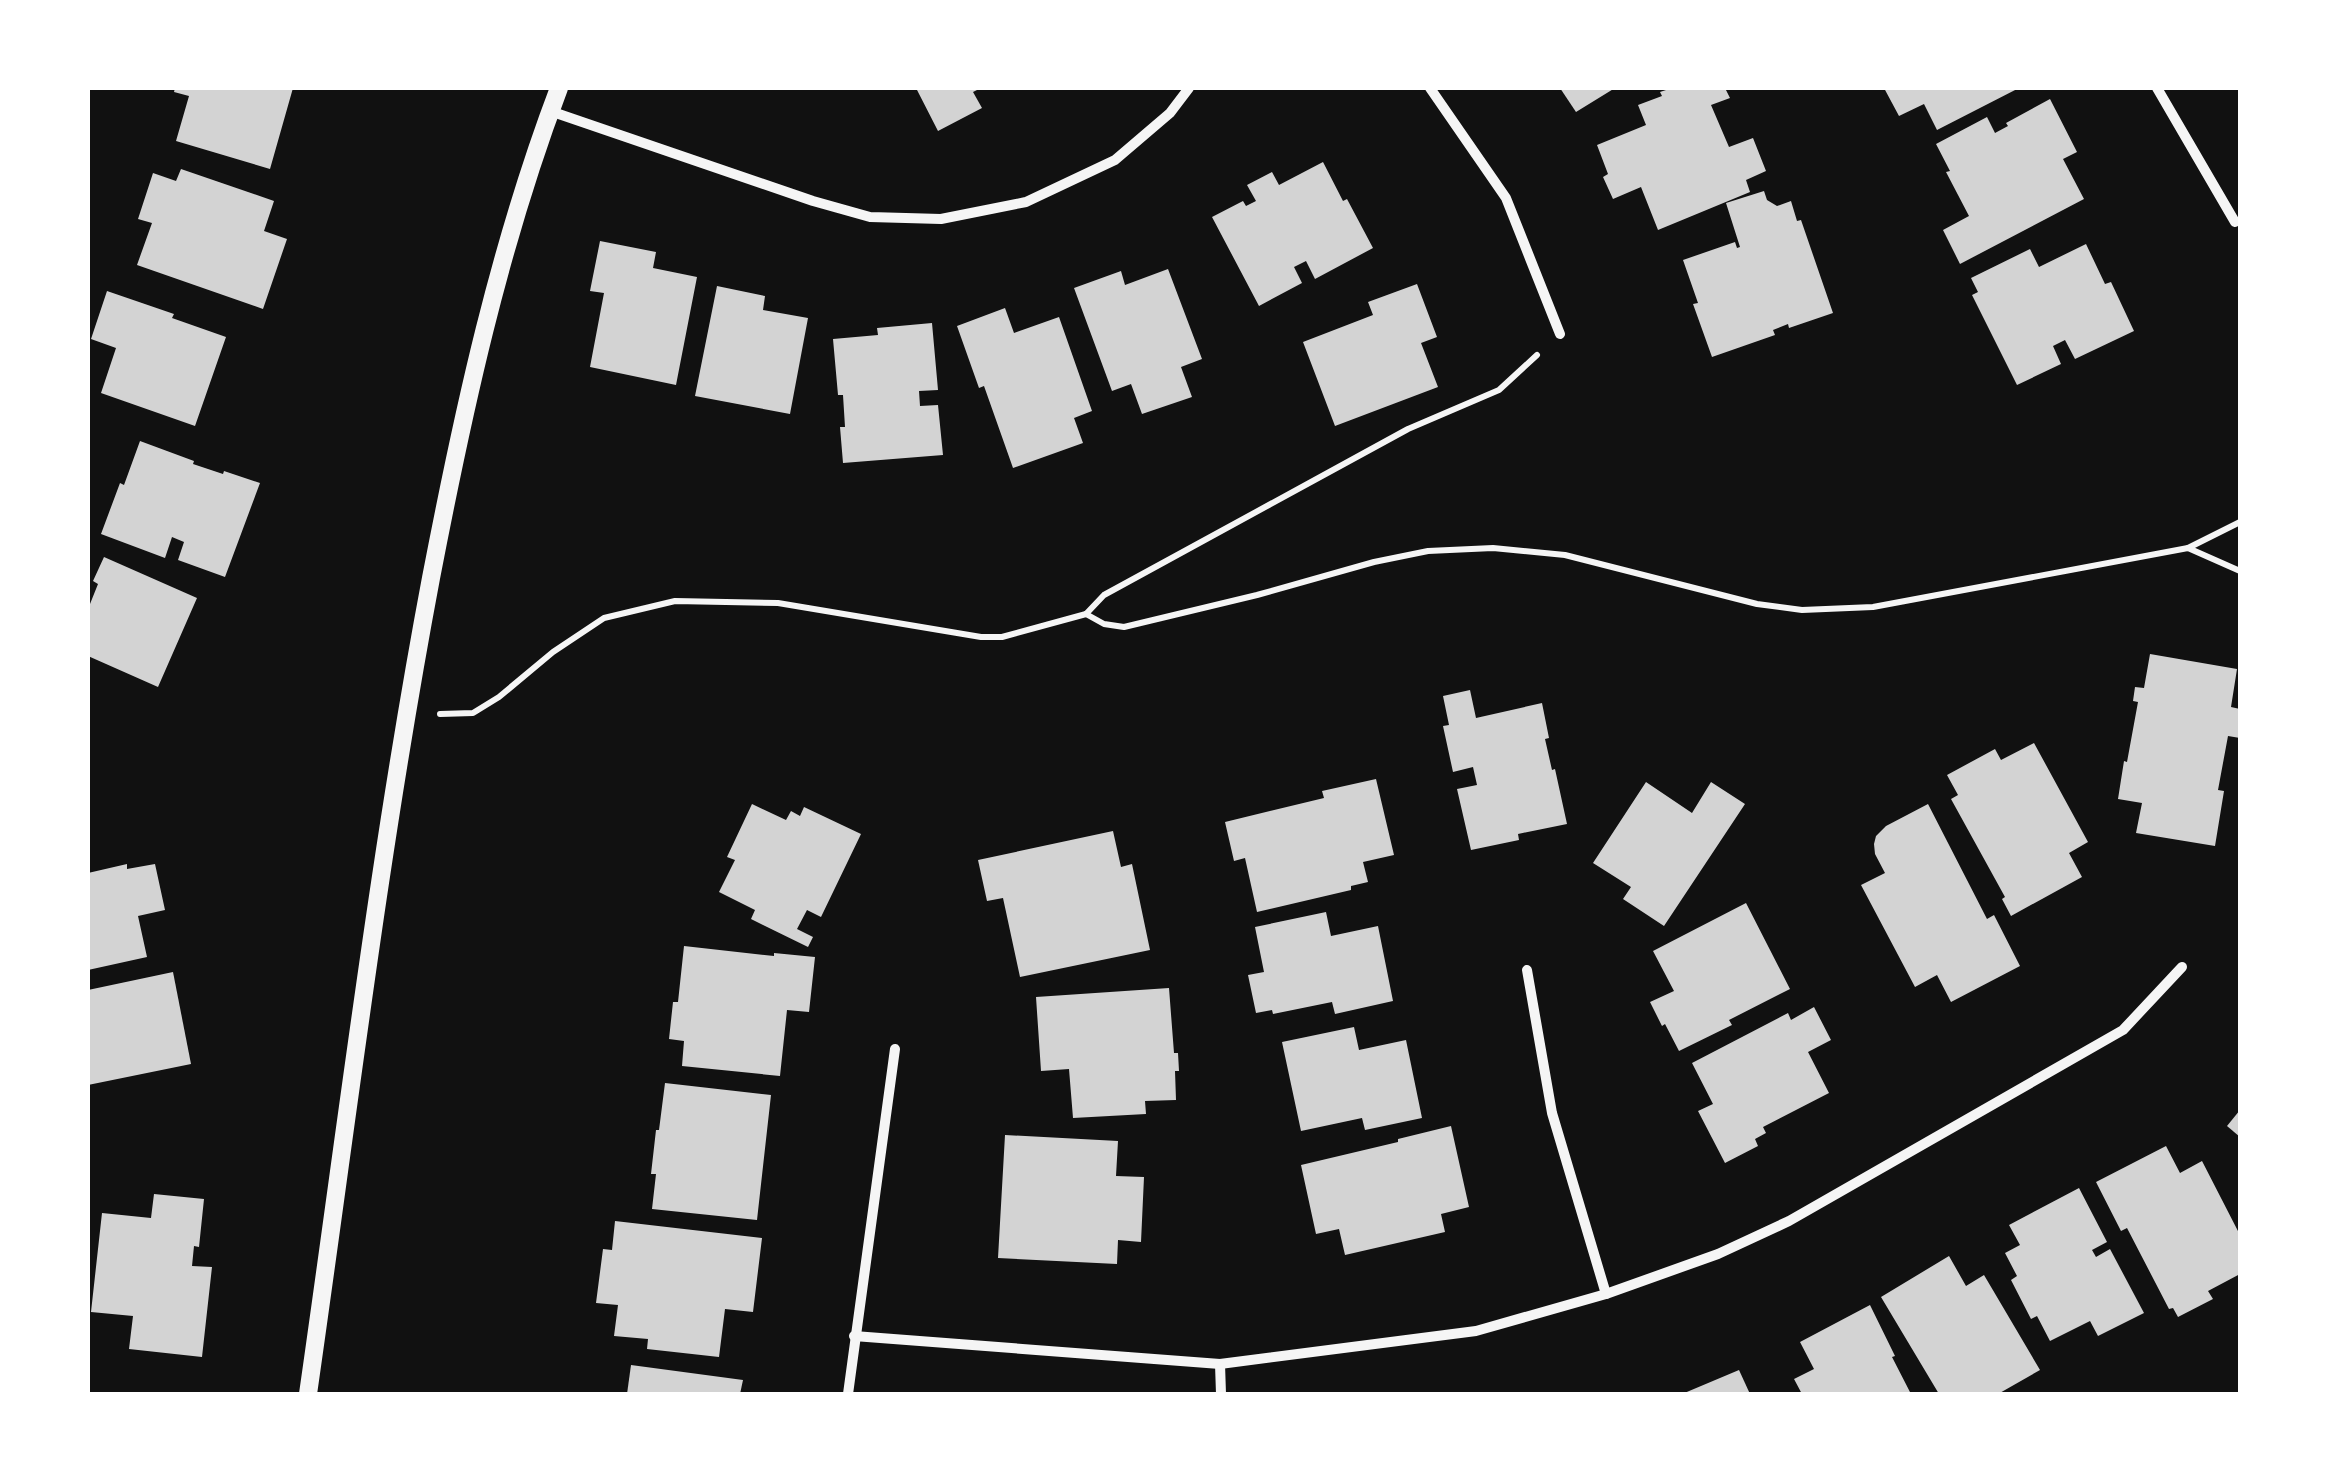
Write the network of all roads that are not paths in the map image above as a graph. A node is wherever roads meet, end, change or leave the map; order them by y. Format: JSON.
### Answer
{"nodes":[{"id":1,"x":559,"y":88,"type":"edge"},
{"id":2,"x":1189,"y":88,"type":"edge"},
{"id":3,"x":1430,"y":88,"type":"edge"},
{"id":4,"x":2157,"y":88,"type":"edge"},
{"id":5,"x":550,"y":111,"type":"junction"},
{"id":6,"x":2235,"y":222,"type":"dead end"},
{"id":7,"x":1560,"y":334,"type":"road end"},
{"id":8,"x":2182,"y":966,"type":"dead end"},
{"id":9,"x":1527,"y":970,"type":"dead end"},
{"id":10,"x":894,"y":1050,"type":"dead end"},
{"id":11,"x":1606,"y":1294,"type":"junction"},
{"id":12,"x":854,"y":1336,"type":"junction"},
{"id":13,"x":1220,"y":1364,"type":"junction"},
{"id":14,"x":308,"y":1394,"type":"edge"},
{"id":15,"x":848,"y":1394,"type":"edge"},
{"id":16,"x":1221,"y":1394,"type":"edge"}],
"edges":[{"from":1,"to":5,"type":"street"},
{"from":2,"to":5,"type":"street"},
{"from":3,"to":7,"type":"street"},
{"from":4,"to":6,"type":"street"},
{"from":5,"to":14,"type":"street"},
{"from":8,"to":11,"type":"street"},
{"from":9,"to":11,"type":"street"},
{"from":10,"to":12,"type":"street"},
{"from":11,"to":13,"type":"street"},
{"from":12,"to":13,"type":"street"},
{"from":12,"to":15,"type":"street"},
{"from":13,"to":16,"type":"street"}]}
